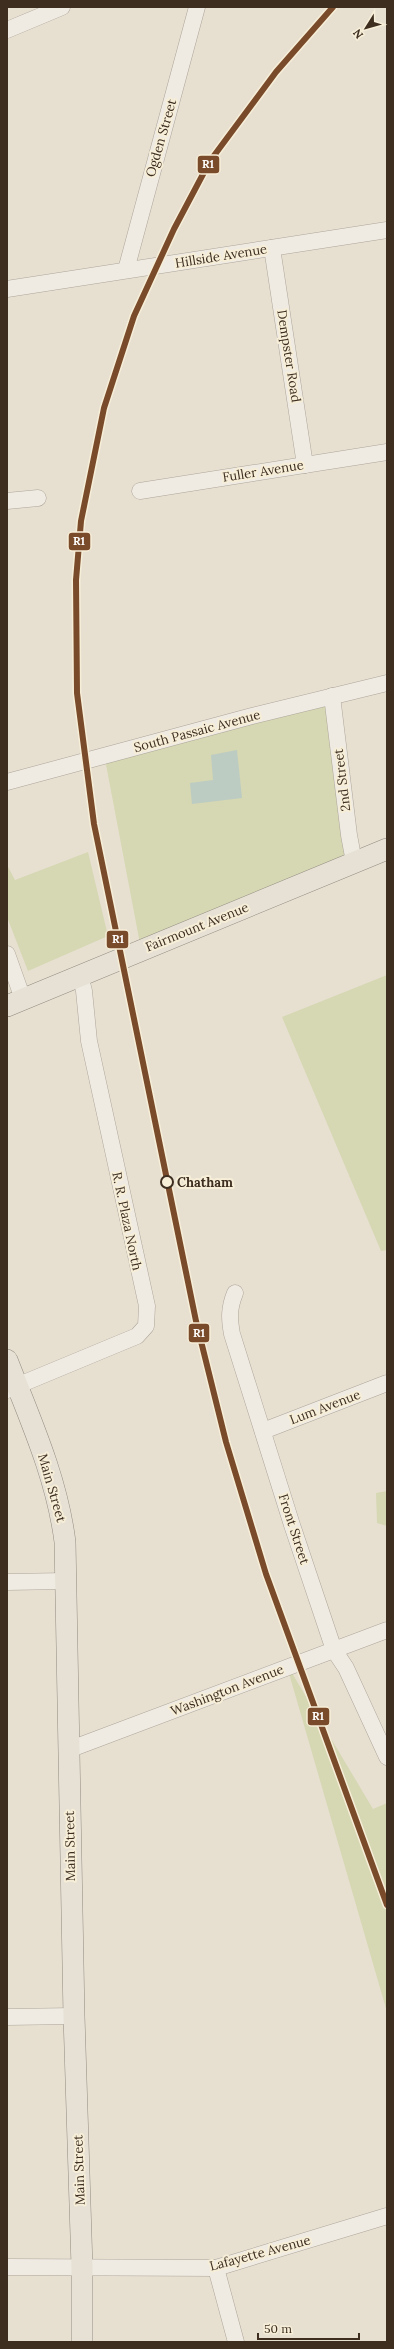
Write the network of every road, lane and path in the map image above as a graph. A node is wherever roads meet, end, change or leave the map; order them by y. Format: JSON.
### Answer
{"nodes":[{"id":1,"x":62,"y":7,"type":"edge"},
{"id":2,"x":198,"y":7,"type":"edge"},
{"id":3,"x":7,"y":30,"type":"edge"},
{"id":4,"x":387,"y":230,"type":"edge"},
{"id":5,"x":272,"y":248,"type":"junction"},
{"id":6,"x":126,"y":270,"type":"junction"},
{"id":7,"x":7,"y":289,"type":"edge"},
{"id":8,"x":387,"y":452,"type":"edge"},
{"id":9,"x":305,"y":465,"type":"junction"},
{"id":10,"x":140,"y":491,"type":"dead end"},
{"id":11,"x":38,"y":498,"type":"dead end"},
{"id":12,"x":7,"y":501,"type":"edge"},
{"id":13,"x":387,"y":683,"type":"edge"},
{"id":14,"x":332,"y":696,"type":"junction"},
{"id":15,"x":7,"y":782,"type":"edge"},
{"id":16,"x":387,"y":849,"type":"edge"},
{"id":17,"x":354,"y":862,"type":"junction"},
{"id":18,"x":7,"y":954,"type":"edge"},
{"id":19,"x":80,"y":975,"type":"junction"},
{"id":20,"x":15,"y":1002,"type":"edge"},
{"id":21,"x":235,"y":1293,"type":"dead end"},
{"id":22,"x":7,"y":1360,"type":"edge"},
{"id":23,"x":387,"y":1383,"type":"edge"},
{"id":24,"x":12,"y":1388,"type":"edge"},
{"id":25,"x":262,"y":1431,"type":"junction"},
{"id":26,"x":65,"y":1581,"type":"junction"},
{"id":27,"x":7,"y":1582,"type":"edge"},
{"id":28,"x":387,"y":1630,"type":"edge"},
{"id":29,"x":334,"y":1650,"type":"junction"},
{"id":30,"x":68,"y":1750,"type":"junction"},
{"id":31,"x":387,"y":1757,"type":"edge"},
{"id":32,"x":7,"y":2016,"type":"edge"},
{"id":33,"x":74,"y":2016,"type":"junction"},
{"id":34,"x":387,"y":2216,"type":"edge"},
{"id":35,"x":7,"y":2267,"type":"edge"},
{"id":36,"x":82,"y":2268,"type":"junction"},
{"id":37,"x":216,"y":2268,"type":"junction"},
{"id":38,"x":82,"y":2342,"type":"edge"},
{"id":39,"x":236,"y":2342,"type":"edge"}],
"edges":[{"from":1,"to":3,"type":"street"},
{"from":2,"to":6,"type":"street","name":"Ogden Street"},
{"from":4,"to":5,"type":"street","name":"Hillside Avenue"},
{"from":5,"to":6,"type":"street","name":"Hillside Avenue"},
{"from":5,"to":9,"type":"street","name":"Dempster Road"},
{"from":6,"to":7,"type":"street","name":"Hillside Avenue"},
{"from":8,"to":9,"type":"street","name":"Fuller Avenue"},
{"from":9,"to":10,"type":"street","name":"Fuller Avenue"},
{"from":11,"to":12,"type":"street"},
{"from":13,"to":14,"type":"street","name":"South Passaic Avenue"},
{"from":14,"to":15,"type":"street","name":"South Passaic Avenue"},
{"from":14,"to":17,"type":"street","name":"2nd Street"},
{"from":16,"to":17,"type":"main road","name":"Fairmount Avenue"},
{"from":17,"to":19,"type":"main road","name":"Fairmount Avenue"},
{"from":18,"to":20,"type":"street"},
{"from":19,"to":20,"type":"main road","name":"Fairmount Avenue"},
{"from":19,"to":24,"type":"street","name":"R. R. Plaza North"},
{"from":21,"to":25,"type":"street","name":"Front Street"},
{"from":22,"to":24,"type":"main road","name":"Main Street"},
{"from":23,"to":25,"type":"street","name":"Lum Avenue"},
{"from":24,"to":26,"type":"main road","name":"Main Street"},
{"from":25,"to":29,"type":"street","name":"Front Street"},
{"from":26,"to":27,"type":"street"},
{"from":26,"to":30,"type":"main road","name":"Main Street"},
{"from":28,"to":29,"type":"street","name":"Washington Avenue"},
{"from":29,"to":30,"type":"street","name":"Washington Avenue"},
{"from":29,"to":31,"type":"street","name":"Front Street"},
{"from":30,"to":33,"type":"main road","name":"Main Street"},
{"from":32,"to":33,"type":"street"},
{"from":33,"to":36,"type":"main road","name":"Main Street"},
{"from":34,"to":37,"type":"street","name":"Lafayette Avenue"},
{"from":35,"to":36,"type":"street","name":"Lafayette Avenue"},
{"from":36,"to":37,"type":"street","name":"Lafayette Avenue"},
{"from":36,"to":38,"type":"main road","name":"Main Street"},
{"from":37,"to":39,"type":"street"}]}
